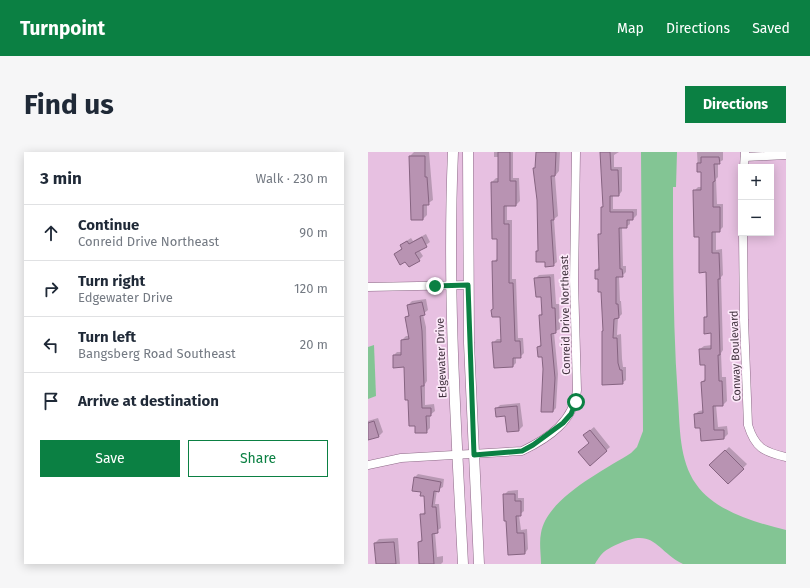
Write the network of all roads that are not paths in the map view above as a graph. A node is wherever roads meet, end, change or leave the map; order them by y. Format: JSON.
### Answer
{"nodes":[{"id":1,"x":453,"y":152,"type":"edge"},
{"id":2,"x":468,"y":152,"type":"edge"},
{"id":3,"x":576,"y":152,"type":"edge"},
{"id":4,"x":745,"y":155,"type":"edge"},
{"id":5,"x":786,"y":155,"type":"edge"},
{"id":6,"x":744,"y":236,"type":"edge"},
{"id":7,"x":468,"y":285,"type":"junction"},
{"id":8,"x":451,"y":286,"type":"junction"},
{"id":9,"x":368,"y":288,"type":"edge"},
{"id":10,"x":457,"y":455,"type":"junction"},
{"id":11,"x":474,"y":455,"type":"junction"},
{"id":12,"x":786,"y":457,"type":"edge"},
{"id":13,"x":368,"y":465,"type":"edge"},
{"id":14,"x":463,"y":564,"type":"edge"},
{"id":15,"x":479,"y":564,"type":"edge"}],
"edges":[{"from":1,"to":8,"type":"street","name":"Edgewater Drive"},
{"from":2,"to":7,"type":"street"},
{"from":3,"to":11,"type":"street","name":"Conreid Drive Northeast"},
{"from":4,"to":5,"type":"street"},
{"from":6,"to":12,"type":"street","name":"Conway Boulevard"},
{"from":7,"to":8,"type":"street"},
{"from":7,"to":11,"type":"street"},
{"from":8,"to":9,"type":"street"},
{"from":8,"to":10,"type":"street","name":"Edgewater Drive"},
{"from":10,"to":11,"type":"street","name":"Conreid Drive Northeast"},
{"from":10,"to":13,"type":"street","name":"Conreid Drive Northeast"},
{"from":10,"to":14,"type":"street","name":"Edgewater Drive"},
{"from":11,"to":15,"type":"street"}]}
